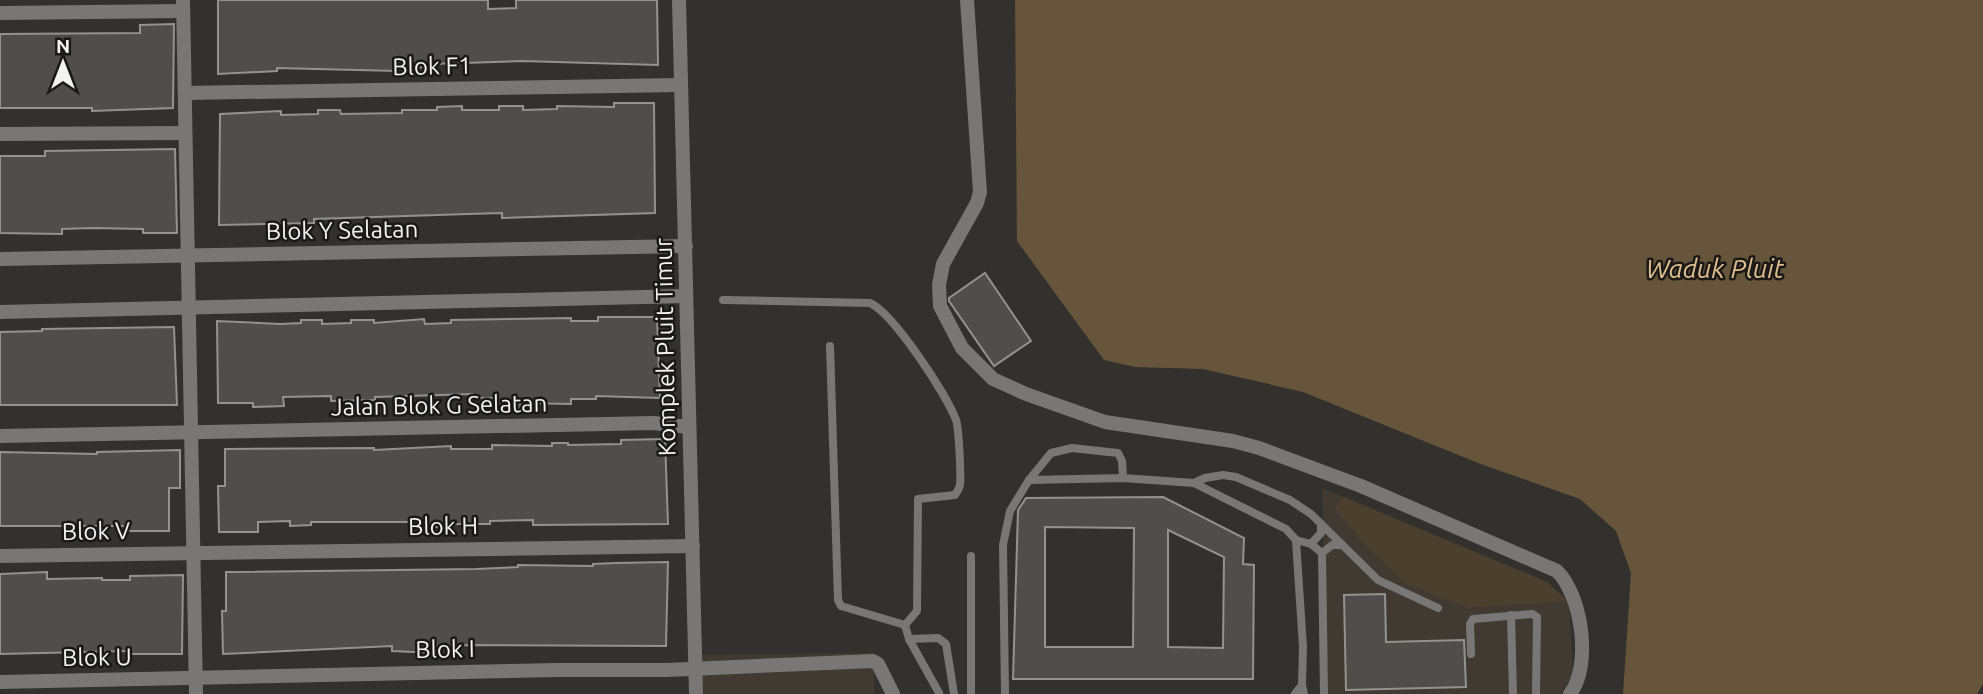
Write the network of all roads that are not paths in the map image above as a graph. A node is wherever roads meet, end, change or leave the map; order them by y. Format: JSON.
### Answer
{"nodes":[{"id":1,"x":679,"y":0,"type":"edge"},
{"id":2,"x":967,"y":0,"type":"edge"},
{"id":3,"x":183,"y":6,"type":"edge"},
{"id":4,"x":0,"y":13,"type":"edge"},
{"id":5,"x":681,"y":85,"type":"junction"},
{"id":6,"x":185,"y":93,"type":"junction"},
{"id":7,"x":185,"y":133,"type":"junction"},
{"id":8,"x":0,"y":134,"type":"edge"},
{"id":9,"x":686,"y":246,"type":"junction"},
{"id":10,"x":188,"y":256,"type":"junction"},
{"id":11,"x":0,"y":259,"type":"edge"},
{"id":12,"x":686,"y":296,"type":"junction"},
{"id":13,"x":723,"y":300,"type":"dead end"},
{"id":14,"x":189,"y":309,"type":"junction"},
{"id":15,"x":0,"y":312,"type":"edge"},
{"id":16,"x":830,"y":346,"type":"dead end"},
{"id":17,"x":688,"y":427,"type":"junction"},
{"id":18,"x":191,"y":432,"type":"junction"},
{"id":19,"x":0,"y":436,"type":"edge"},
{"id":20,"x":1123,"y":478,"type":"junction"},
{"id":21,"x":1029,"y":480,"type":"junction"},
{"id":22,"x":1194,"y":483,"type":"junction"},
{"id":23,"x":1321,"y":524,"type":"junction"},
{"id":24,"x":1296,"y":540,"type":"junction"},
{"id":25,"x":1311,"y":544,"type":"junction"},
{"id":26,"x":693,"y":545,"type":"junction"},
{"id":27,"x":1342,"y":545,"type":"junction"},
{"id":28,"x":193,"y":552,"type":"junction"},
{"id":29,"x":1322,"y":553,"type":"junction"},
{"id":30,"x":0,"y":556,"type":"edge"},
{"id":31,"x":971,"y":556,"type":"dead end"},
{"id":32,"x":1438,"y":608,"type":"dead end"},
{"id":33,"x":1511,"y":615,"type":"junction"},
{"id":34,"x":905,"y":625,"type":"junction"},
{"id":35,"x":909,"y":639,"type":"junction"},
{"id":36,"x":1471,"y":654,"type":"dead end"},
{"id":37,"x":696,"y":669,"type":"junction"},
{"id":38,"x":881,"y":671,"type":"junction"},
{"id":39,"x":196,"y":678,"type":"junction"},
{"id":40,"x":0,"y":682,"type":"edge"},
{"id":41,"x":1303,"y":690,"type":"edge"},
{"id":42,"x":196,"y":694,"type":"edge"},
{"id":43,"x":696,"y":694,"type":"edge"},
{"id":44,"x":881,"y":694,"type":"edge"},
{"id":45,"x":893,"y":694,"type":"edge"},
{"id":46,"x":940,"y":694,"type":"edge"},
{"id":47,"x":954,"y":694,"type":"edge"},
{"id":48,"x":971,"y":694,"type":"edge"},
{"id":49,"x":1005,"y":694,"type":"edge"},
{"id":50,"x":1295,"y":694,"type":"edge"},
{"id":51,"x":1324,"y":694,"type":"edge"},
{"id":52,"x":1513,"y":694,"type":"edge"},
{"id":53,"x":1536,"y":694,"type":"edge"},
{"id":54,"x":1570,"y":694,"type":"edge"}],
"edges":[{"from":1,"to":5,"type":"street","name":"Komplek Pluit Timur"},
{"from":2,"to":54,"type":"street"},
{"from":3,"to":4,"type":"street"},
{"from":3,"to":6,"type":"street"},
{"from":5,"to":6,"type":"street","name":"Blok F1"},
{"from":5,"to":9,"type":"street","name":"Komplek Pluit Timur"},
{"from":6,"to":7,"type":"street"},
{"from":7,"to":8,"type":"street"},
{"from":7,"to":10,"type":"street"},
{"from":9,"to":10,"type":"street","name":"Blok Y Selatan"},
{"from":9,"to":12,"type":"street","name":"Komplek Pluit Timur"},
{"from":10,"to":11,"type":"street","name":"Blok Y Selatan"},
{"from":10,"to":14,"type":"street"},
{"from":12,"to":14,"type":"street"},
{"from":12,"to":17,"type":"street","name":"Komplek Pluit Timur"},
{"from":13,"to":34,"type":"lane"},
{"from":14,"to":15,"type":"street"},
{"from":14,"to":18,"type":"street"},
{"from":16,"to":34,"type":"lane"},
{"from":17,"to":18,"type":"street","name":"Jalan Blok G Selatan"},
{"from":17,"to":26,"type":"street","name":"Komplek Pluit Timur"},
{"from":18,"to":19,"type":"street","name":"Jalan Blok G Selatan"},
{"from":18,"to":28,"type":"street"},
{"from":20,"to":21,"type":"lane"},
{"from":20,"to":21,"type":"lane"},
{"from":20,"to":22,"type":"lane"},
{"from":21,"to":49,"type":"lane"},
{"from":22,"to":23,"type":"lane"},
{"from":22,"to":24,"type":"lane"},
{"from":23,"to":25,"type":"lane"},
{"from":23,"to":27,"type":"lane"},
{"from":24,"to":25,"type":"lane"},
{"from":24,"to":41,"type":"lane"},
{"from":25,"to":29,"type":"lane"},
{"from":26,"to":28,"type":"street","name":"Blok H"},
{"from":26,"to":37,"type":"street","name":"Komplek Pluit Timur"},
{"from":27,"to":29,"type":"lane"},
{"from":27,"to":32,"type":"lane"},
{"from":28,"to":30,"type":"street","name":"Blok V"},
{"from":28,"to":39,"type":"street"},
{"from":29,"to":51,"type":"lane"},
{"from":31,"to":48,"type":"lane"},
{"from":33,"to":36,"type":"lane"},
{"from":33,"to":52,"type":"lane"},
{"from":33,"to":53,"type":"lane"},
{"from":34,"to":35,"type":"lane"},
{"from":35,"to":46,"type":"lane"},
{"from":35,"to":47,"type":"lane"},
{"from":37,"to":38,"type":"street","name":"Blok I"},
{"from":37,"to":39,"type":"street","name":"Blok I"},
{"from":37,"to":43,"type":"street","name":"Komplek Pluit Timur"},
{"from":38,"to":44,"type":"street"},
{"from":38,"to":45,"type":"street"},
{"from":39,"to":40,"type":"street","name":"Blok U"},
{"from":39,"to":42,"type":"street"},
{"from":41,"to":50,"type":"lane"}]}
